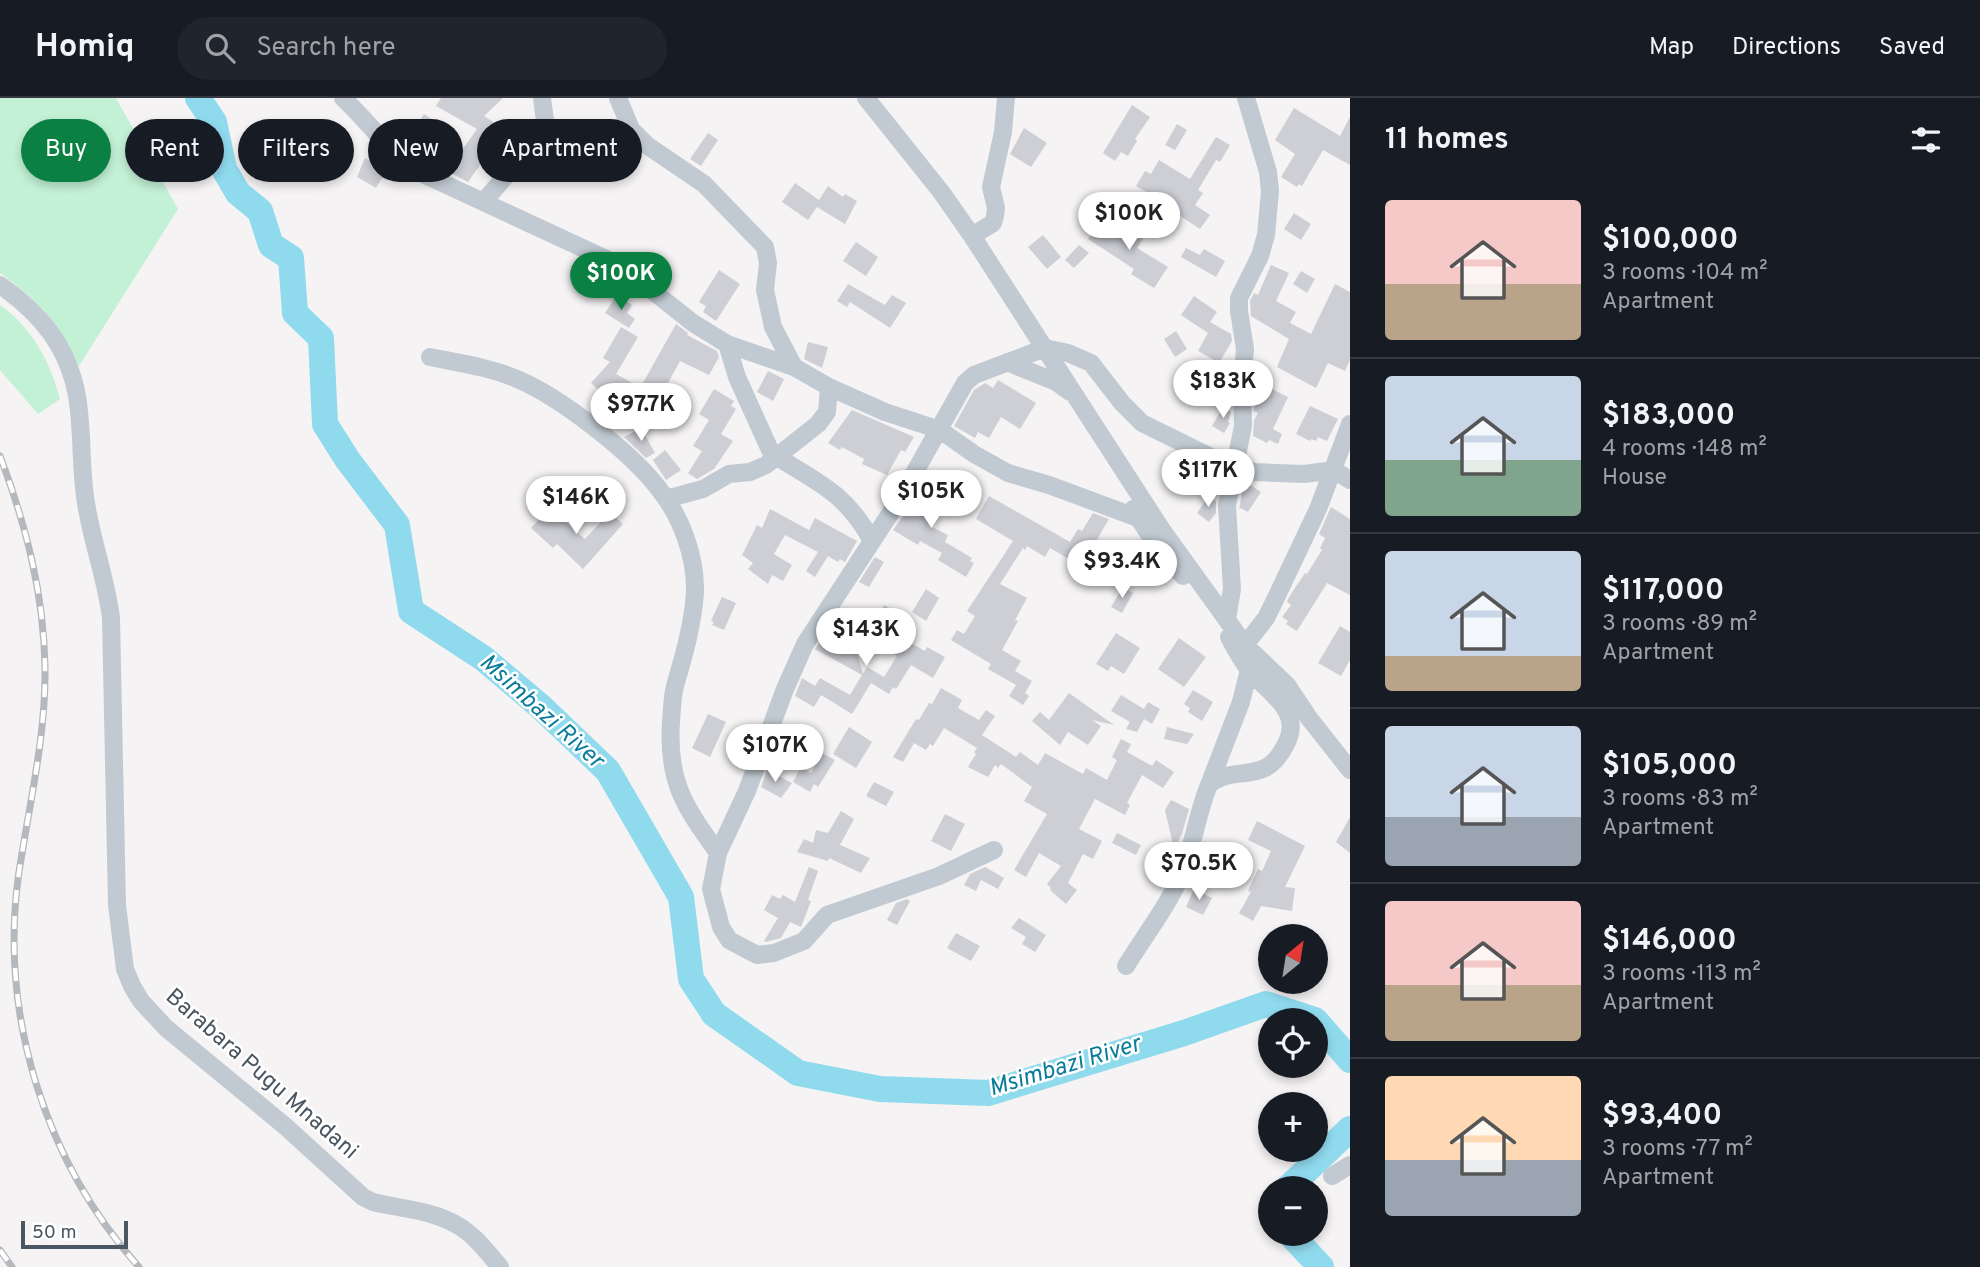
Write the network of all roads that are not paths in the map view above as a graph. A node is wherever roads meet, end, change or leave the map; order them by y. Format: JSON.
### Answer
{"nodes":[{"id":1,"x":343,"y":98,"type":"edge"},
{"id":2,"x":541,"y":98,"type":"edge"},
{"id":3,"x":618,"y":98,"type":"edge"},
{"id":4,"x":866,"y":98,"type":"edge"},
{"id":5,"x":1006,"y":98,"type":"edge"},
{"id":6,"x":1246,"y":98,"type":"edge"},
{"id":7,"x":484,"y":201,"type":"junction"},
{"id":8,"x":972,"y":236,"type":"junction"},
{"id":9,"x":0,"y":285,"type":"edge"},
{"id":10,"x":727,"y":344,"type":"junction"},
{"id":11,"x":1045,"y":348,"type":"junction"},
{"id":12,"x":430,"y":357,"type":"dead end"},
{"id":13,"x":1007,"y":362,"type":"junction"},
{"id":14,"x":793,"y":367,"type":"junction"},
{"id":15,"x":829,"y":387,"type":"junction"},
{"id":16,"x":1350,"y":424,"type":"edge"},
{"id":17,"x":940,"y":430,"type":"junction"},
{"id":18,"x":777,"y":457,"type":"junction"},
{"id":19,"x":1235,"y":468,"type":"junction"},
{"id":20,"x":1334,"y":470,"type":"junction"},
{"id":21,"x":1350,"y":480,"type":"edge"},
{"id":22,"x":666,"y":499,"type":"junction"},
{"id":23,"x":1138,"y":519,"type":"junction"},
{"id":24,"x":872,"y":541,"type":"junction"},
{"id":25,"x":1227,"y":619,"type":"junction"},
{"id":26,"x":1245,"y":645,"type":"junction"},
{"id":27,"x":1249,"y":670,"type":"junction"},
{"id":28,"x":1328,"y":742,"type":"junction"},
{"id":29,"x":1350,"y":756,"type":"edge"},
{"id":30,"x":1350,"y":769,"type":"edge"},
{"id":31,"x":1209,"y":785,"type":"junction"},
{"id":32,"x":994,"y":850,"type":"dead end"},
{"id":33,"x":718,"y":853,"type":"junction"},
{"id":34,"x":1126,"y":966,"type":"dead end"},
{"id":35,"x":1350,"y":1165,"type":"edge"},
{"id":36,"x":1332,"y":1176,"type":"dead end"},
{"id":37,"x":500,"y":1267,"type":"edge"}],
"edges":[{"from":1,"to":7,"type":"street"},
{"from":2,"to":7,"type":"street"},
{"from":3,"to":14,"type":"street"},
{"from":4,"to":8,"type":"street"},
{"from":5,"to":8,"type":"street"},
{"from":6,"to":19,"type":"street"},
{"from":7,"to":10,"type":"street"},
{"from":8,"to":11,"type":"street"},
{"from":9,"to":37,"type":"street","name":"Barabara Pugu Mnadani"},
{"from":10,"to":14,"type":"street"},
{"from":10,"to":18,"type":"street"},
{"from":11,"to":13,"type":"street"},
{"from":11,"to":19,"type":"street"},
{"from":11,"to":25,"type":"street"},
{"from":12,"to":22,"type":"street"},
{"from":13,"to":17,"type":"street"},
{"from":13,"to":23,"type":"street"},
{"from":14,"to":15,"type":"street"},
{"from":15,"to":17,"type":"street"},
{"from":15,"to":18,"type":"street"},
{"from":16,"to":20,"type":"street"},
{"from":17,"to":23,"type":"street"},
{"from":17,"to":24,"type":"street"},
{"from":18,"to":22,"type":"street"},
{"from":18,"to":24,"type":"street"},
{"from":19,"to":20,"type":"street"},
{"from":19,"to":25,"type":"street"},
{"from":20,"to":21,"type":"street"},
{"from":20,"to":26,"type":"street"},
{"from":22,"to":33,"type":"street"},
{"from":23,"to":27,"type":"street"},
{"from":24,"to":33,"type":"street"},
{"from":25,"to":26,"type":"street"},
{"from":26,"to":28,"type":"street"},
{"from":27,"to":31,"type":"street"},
{"from":27,"to":31,"type":"street"},
{"from":28,"to":29,"type":"street"},
{"from":28,"to":30,"type":"street"},
{"from":31,"to":34,"type":"street"},
{"from":32,"to":33,"type":"street"},
{"from":35,"to":36,"type":"street"}]}
